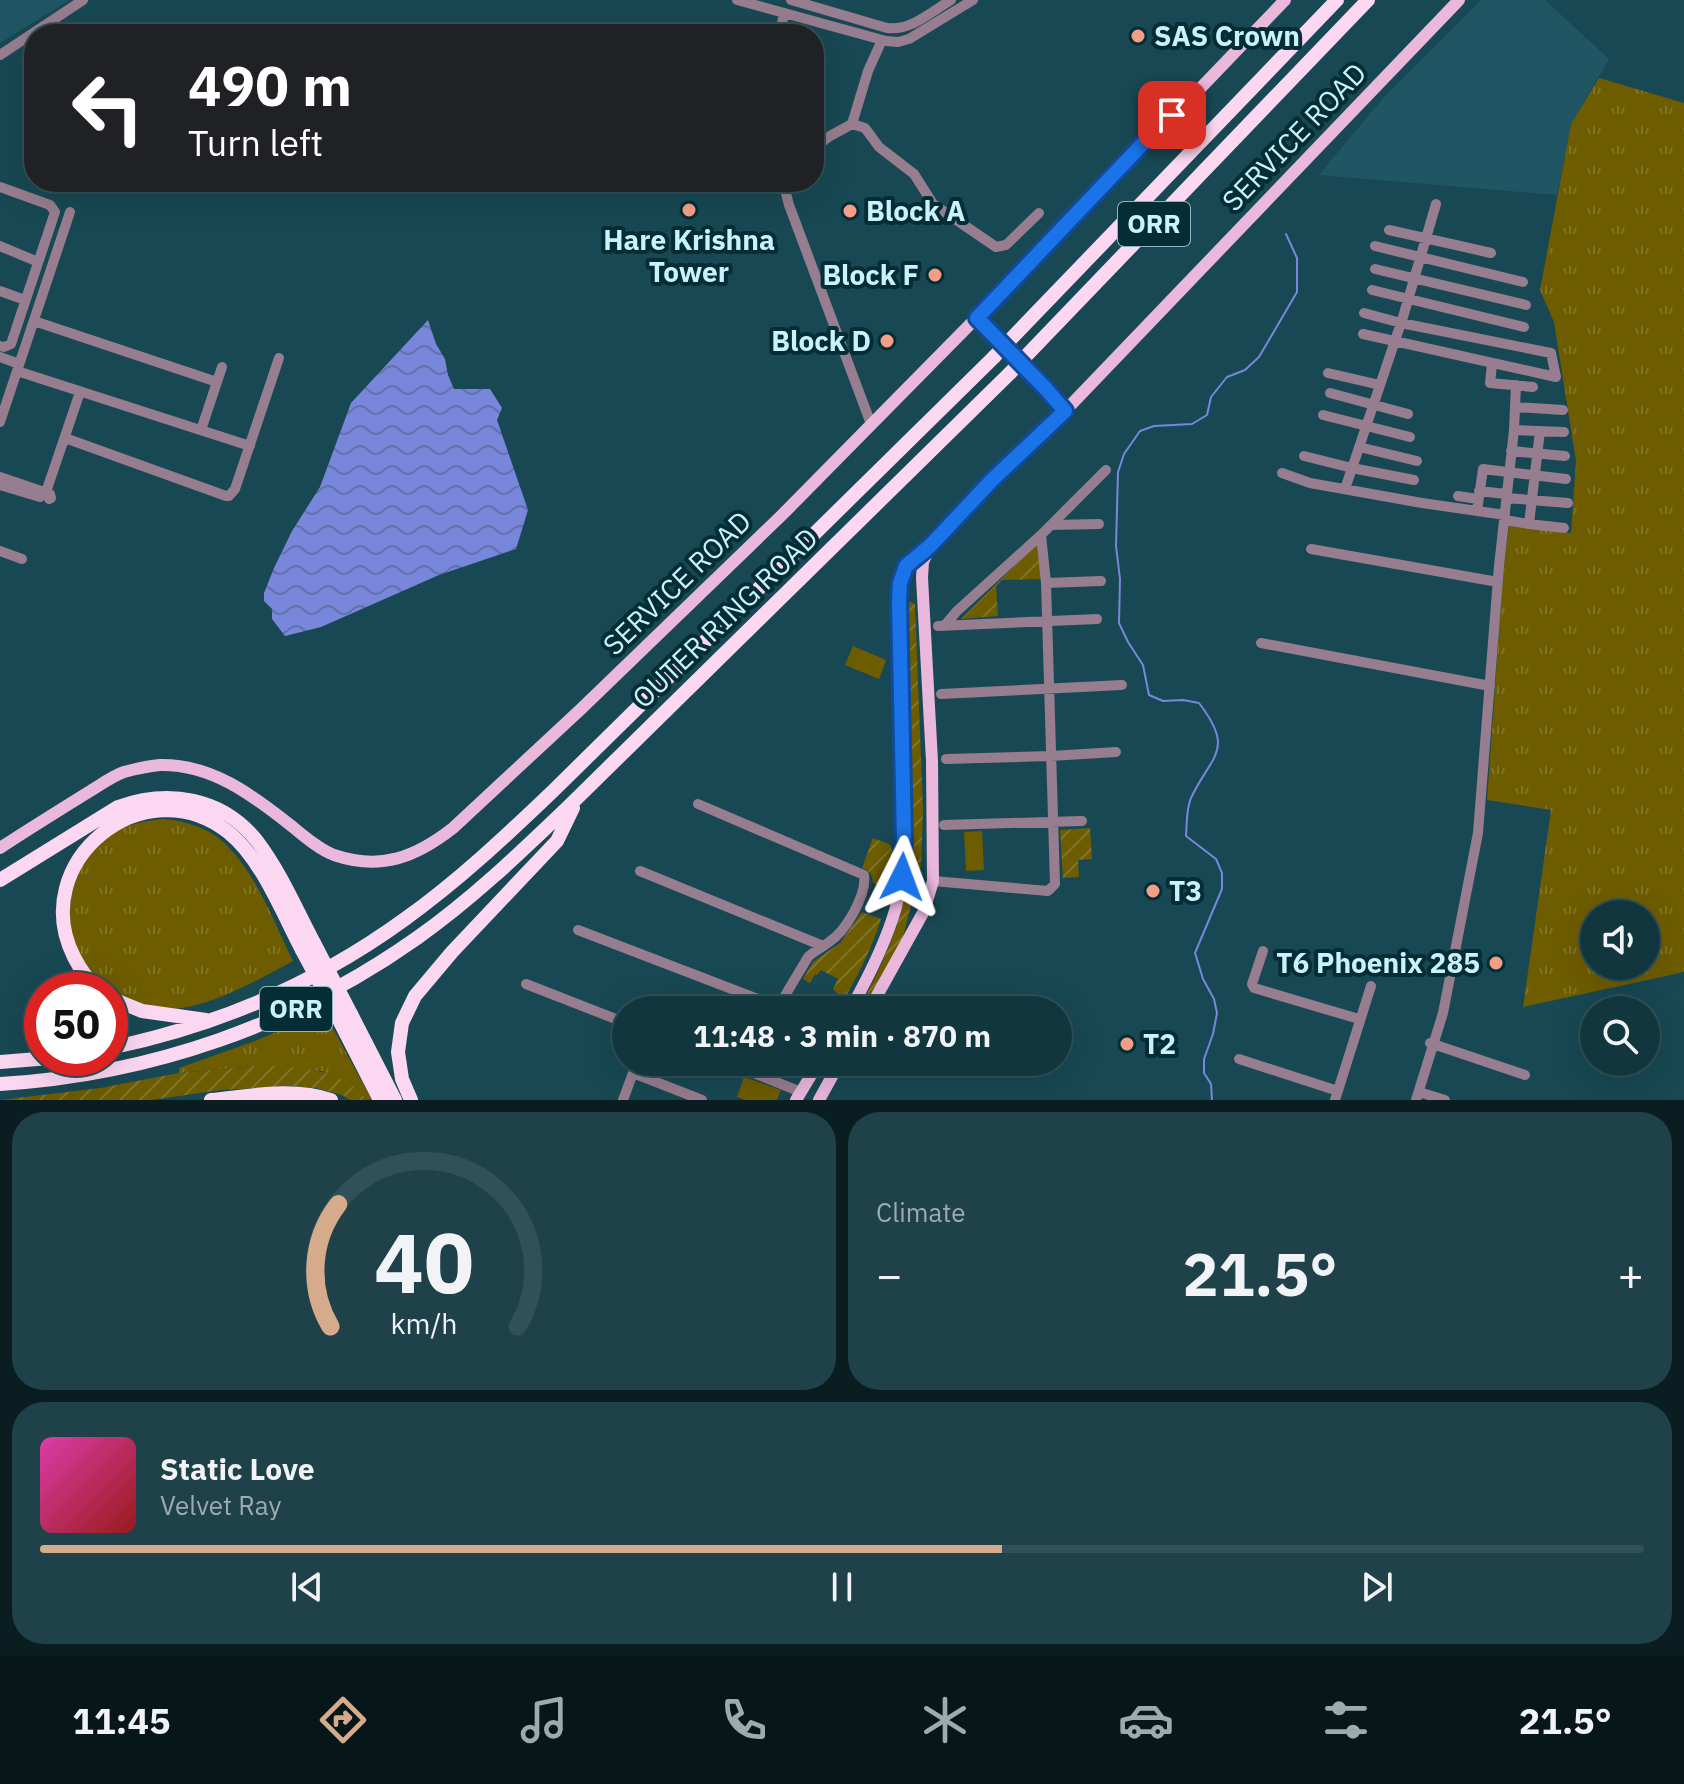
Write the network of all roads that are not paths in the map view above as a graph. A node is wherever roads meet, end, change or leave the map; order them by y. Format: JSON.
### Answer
{"nodes":[{"id":1,"x":83,"y":0,"type":"edge"},
{"id":2,"x":737,"y":0,"type":"edge"},
{"id":3,"x":791,"y":0,"type":"edge"},
{"id":4,"x":951,"y":0,"type":"edge"},
{"id":5,"x":973,"y":0,"type":"edge"},
{"id":6,"x":1285,"y":0,"type":"edge"},
{"id":7,"x":1337,"y":0,"type":"edge"},
{"id":8,"x":1368,"y":0,"type":"edge"},
{"id":9,"x":1459,"y":0,"type":"edge"},
{"id":10,"x":784,"y":13,"type":"junction"},
{"id":11,"x":47,"y":24,"type":"edge"},
{"id":12,"x":782,"y":24,"type":"edge"},
{"id":13,"x":824,"y":24,"type":"edge"},
{"id":14,"x":824,"y":24,"type":"edge"},
{"id":15,"x":24,"y":39,"type":"edge"},
{"id":16,"x":882,"y":40,"type":"junction"},
{"id":17,"x":0,"y":55,"type":"edge"},
{"id":18,"x":852,"y":124,"type":"junction"},
{"id":19,"x":824,"y":140,"type":"edge"},
{"id":20,"x":0,"y":187,"type":"edge"},
{"id":21,"x":786,"y":192,"type":"edge"},
{"id":22,"x":1436,"y":204,"type":"dead end"},
{"id":23,"x":70,"y":212,"type":"dead end"},
{"id":24,"x":1039,"y":213,"type":"dead end"},
{"id":25,"x":1389,"y":230,"type":"dead end"},
{"id":26,"x":1426,"y":239,"type":"junction"},
{"id":27,"x":0,"y":246,"type":"edge"},
{"id":28,"x":1375,"y":246,"type":"dead end"},
{"id":29,"x":1491,"y":253,"type":"dead end"},
{"id":30,"x":1421,"y":256,"type":"junction"},
{"id":31,"x":38,"y":262,"type":"junction"},
{"id":32,"x":1375,"y":269,"type":"dead end"},
{"id":33,"x":1414,"y":279,"type":"junction"},
{"id":34,"x":1523,"y":282,"type":"dead end"},
{"id":35,"x":1372,"y":290,"type":"dead end"},
{"id":36,"x":0,"y":291,"type":"edge"},
{"id":37,"x":25,"y":300,"type":"junction"},
{"id":38,"x":1408,"y":300,"type":"junction"},
{"id":39,"x":1526,"y":305,"type":"dead end"},
{"id":40,"x":1364,"y":313,"type":"dead end"},
{"id":41,"x":977,"y":318,"type":"junction"},
{"id":42,"x":34,"y":321,"type":"junction"},
{"id":43,"x":1401,"y":323,"type":"junction"},
{"id":44,"x":1524,"y":327,"type":"dead end"},
{"id":45,"x":1363,"y":334,"type":"dead end"},
{"id":46,"x":20,"y":335,"type":"junction"},
{"id":47,"x":1394,"y":342,"type":"junction"},
{"id":48,"x":0,"y":346,"type":"edge"},
{"id":49,"x":0,"y":357,"type":"edge"},
{"id":50,"x":279,"y":358,"type":"dead end"},
{"id":51,"x":1492,"y":364,"type":"junction"},
{"id":52,"x":222,"y":367,"type":"dead end"},
{"id":53,"x":18,"y":368,"type":"junction"},
{"id":54,"x":1328,"y":373,"type":"dead end"},
{"id":55,"x":217,"y":382,"type":"junction"},
{"id":56,"x":1380,"y":385,"type":"junction"},
{"id":57,"x":1516,"y":385,"type":"junction"},
{"id":58,"x":1533,"y":387,"type":"dead end"},
{"id":59,"x":80,"y":392,"type":"junction"},
{"id":60,"x":1330,"y":393,"type":"dead end"},
{"id":61,"x":1373,"y":405,"type":"junction"},
{"id":62,"x":1515,"y":407,"type":"junction"},
{"id":63,"x":1563,"y":410,"type":"dead end"},
{"id":64,"x":1065,"y":411,"type":"junction"},
{"id":65,"x":1408,"y":414,"type":"dead end"},
{"id":66,"x":1323,"y":415,"type":"dead end"},
{"id":67,"x":1,"y":416,"type":"edge"},
{"id":68,"x":871,"y":424,"type":"junction"},
{"id":69,"x":1366,"y":426,"type":"junction"},
{"id":70,"x":201,"y":430,"type":"junction"},
{"id":71,"x":1514,"y":430,"type":"junction"},
{"id":72,"x":1540,"y":431,"type":"junction"},
{"id":73,"x":1564,"y":432,"type":"dead end"},
{"id":74,"x":1410,"y":437,"type":"dead end"},
{"id":75,"x":65,"y":438,"type":"junction"},
{"id":76,"x":250,"y":446,"type":"junction"},
{"id":77,"x":1359,"y":447,"type":"junction"},
{"id":78,"x":1511,"y":451,"type":"junction"},
{"id":79,"x":1538,"y":454,"type":"junction"},
{"id":80,"x":1304,"y":456,"type":"dead end"},
{"id":81,"x":1565,"y":456,"type":"dead end"},
{"id":82,"x":1417,"y":461,"type":"dead end"},
{"id":83,"x":1352,"y":468,"type":"junction"},
{"id":84,"x":1106,"y":470,"type":"dead end"},
{"id":85,"x":1282,"y":473,"type":"dead end"},
{"id":86,"x":1509,"y":473,"type":"junction"},
{"id":87,"x":0,"y":477,"type":"edge"},
{"id":88,"x":1536,"y":477,"type":"junction"},
{"id":89,"x":1566,"y":479,"type":"dead end"},
{"id":90,"x":1414,"y":480,"type":"dead end"},
{"id":91,"x":0,"y":485,"type":"edge"},
{"id":92,"x":1345,"y":489,"type":"junction"},
{"id":93,"x":46,"y":492,"type":"junction"},
{"id":94,"x":1458,"y":496,"type":"dead end"},
{"id":95,"x":1506,"y":496,"type":"junction"},
{"id":96,"x":1478,"y":500,"type":"junction"},
{"id":97,"x":1532,"y":500,"type":"junction"},
{"id":98,"x":1568,"y":503,"type":"dead end"},
{"id":99,"x":1505,"y":517,"type":"junction"},
{"id":100,"x":1099,"y":524,"type":"dead end"},
{"id":101,"x":1529,"y":524,"type":"junction"},
{"id":102,"x":1051,"y":525,"type":"junction"},
{"id":103,"x":1564,"y":528,"type":"dead end"},
{"id":104,"x":1041,"y":535,"type":"junction"},
{"id":105,"x":930,"y":546,"type":"junction"},
{"id":106,"x":1311,"y":549,"type":"dead end"},
{"id":107,"x":0,"y":551,"type":"edge"},
{"id":108,"x":22,"y":559,"type":"dead end"},
{"id":109,"x":1101,"y":581,"type":"dead end"},
{"id":110,"x":1498,"y":582,"type":"junction"},
{"id":111,"x":1046,"y":583,"type":"junction"},
{"id":112,"x":923,"y":597,"type":"junction"},
{"id":113,"x":899,"y":601,"type":"junction"},
{"id":114,"x":1097,"y":619,"type":"dead end"},
{"id":115,"x":1047,"y":622,"type":"junction"},
{"id":116,"x":1261,"y":643,"type":"dead end"},
{"id":117,"x":1122,"y":685,"type":"dead end"},
{"id":118,"x":1490,"y":686,"type":"junction"},
{"id":119,"x":1050,"y":688,"type":"junction"},
{"id":120,"x":941,"y":694,"type":"dead end"},
{"id":121,"x":1116,"y":752,"type":"dead end"},
{"id":122,"x":1051,"y":756,"type":"junction"},
{"id":123,"x":946,"y":759,"type":"dead end"},
{"id":124,"x":578,"y":798,"type":"junction"},
{"id":125,"x":698,"y":804,"type":"dead end"},
{"id":126,"x":1082,"y":821,"type":"dead end"},
{"id":127,"x":1054,"y":822,"type":"junction"},
{"id":128,"x":944,"y":825,"type":"dead end"},
{"id":129,"x":0,"y":848,"type":"edge"},
{"id":130,"x":640,"y":871,"type":"dead end"},
{"id":131,"x":0,"y":880,"type":"edge"},
{"id":132,"x":933,"y":881,"type":"junction"},
{"id":133,"x":578,"y":930,"type":"dead end"},
{"id":134,"x":308,"y":946,"type":"junction"},
{"id":135,"x":823,"y":946,"type":"junction"},
{"id":136,"x":1263,"y":951,"type":"dead end"},
{"id":137,"x":84,"y":972,"type":"edge"},
{"id":138,"x":526,"y":984,"type":"dead end"},
{"id":139,"x":1371,"y":986,"type":"dead end"},
{"id":140,"x":750,"y":996,"type":"edge"},
{"id":141,"x":785,"y":996,"type":"edge"},
{"id":142,"x":857,"y":996,"type":"edge"},
{"id":143,"x":877,"y":996,"type":"edge"},
{"id":144,"x":128,"y":1005,"type":"edge"},
{"id":145,"x":344,"y":1016,"type":"junction"},
{"id":146,"x":612,"y":1018,"type":"edge"},
{"id":147,"x":1359,"y":1019,"type":"junction"},
{"id":148,"x":210,"y":1021,"type":"junction"},
{"id":149,"x":1430,"y":1043,"type":"junction"},
{"id":150,"x":128,"y":1044,"type":"edge"},
{"id":151,"x":1239,"y":1059,"type":"dead end"},
{"id":152,"x":24,"y":1060,"type":"edge"},
{"id":153,"x":0,"y":1062,"type":"edge"},
{"id":154,"x":1525,"y":1075,"type":"dead end"},
{"id":155,"x":761,"y":1076,"type":"edge"},
{"id":156,"x":772,"y":1076,"type":"edge"},
{"id":157,"x":810,"y":1076,"type":"edge"},
{"id":158,"x":832,"y":1076,"type":"edge"},
{"id":159,"x":776,"y":1082,"type":"junction"},
{"id":160,"x":0,"y":1084,"type":"edge"},
{"id":161,"x":1336,"y":1095,"type":"edge"},
{"id":162,"x":798,"y":1096,"type":"edge"},
{"id":163,"x":1418,"y":1096,"type":"edge"},
{"id":164,"x":211,"y":1100,"type":"edge"},
{"id":165,"x":331,"y":1100,"type":"edge"},
{"id":166,"x":380,"y":1100,"type":"edge"},
{"id":167,"x":395,"y":1100,"type":"edge"},
{"id":168,"x":411,"y":1100,"type":"edge"},
{"id":169,"x":623,"y":1100,"type":"edge"},
{"id":170,"x":702,"y":1100,"type":"edge"},
{"id":171,"x":819,"y":1100,"type":"edge"},
{"id":172,"x":1409,"y":1100,"type":"edge"},
{"id":173,"x":1445,"y":1100,"type":"edge"}],
"edges":[{"from":1,"to":11,"type":"street"},
{"from":2,"to":10,"type":"street"},
{"from":3,"to":4,"type":"street"},
{"from":5,"to":16,"type":"street"},
{"from":6,"to":41,"type":"main road","name":"SERVICE ROAD"},
{"from":7,"to":148,"type":"highway","name":"OUTER RING ROAD","number":"ORR","bridge":true},
{"from":8,"to":124,"type":"highway","name":"OUTER RING ROAD","number":"ORR","bridge":true},
{"from":9,"to":64,"type":"main road","name":"SERVICE ROAD"},
{"from":10,"to":12,"type":"street"},
{"from":10,"to":14,"type":"street"},
{"from":13,"to":16,"type":"street"},
{"from":15,"to":17,"type":"street"},
{"from":16,"to":18,"type":"street"},
{"from":18,"to":19,"type":"street"},
{"from":18,"to":24,"type":"street"},
{"from":20,"to":31,"type":"street"},
{"from":21,"to":68,"type":"street"},
{"from":22,"to":26,"type":"street"},
{"from":23,"to":42,"type":"street"},
{"from":25,"to":26,"type":"street"},
{"from":26,"to":29,"type":"street"},
{"from":26,"to":30,"type":"street"},
{"from":27,"to":31,"type":"street"},
{"from":28,"to":30,"type":"street"},
{"from":30,"to":33,"type":"street"},
{"from":30,"to":34,"type":"street"},
{"from":31,"to":37,"type":"street"},
{"from":32,"to":33,"type":"street"},
{"from":33,"to":38,"type":"street"},
{"from":33,"to":39,"type":"street"},
{"from":35,"to":38,"type":"street"},
{"from":36,"to":37,"type":"street"},
{"from":37,"to":46,"type":"street"},
{"from":38,"to":43,"type":"street"},
{"from":38,"to":44,"type":"street"},
{"from":40,"to":43,"type":"street"},
{"from":41,"to":64,"type":"main road"},
{"from":41,"to":68,"type":"main road","name":"SERVICE ROAD"},
{"from":42,"to":46,"type":"street"},
{"from":42,"to":55,"type":"street"},
{"from":43,"to":47,"type":"street"},
{"from":43,"to":51,"type":"street"},
{"from":45,"to":47,"type":"street"},
{"from":46,"to":48,"type":"street"},
{"from":46,"to":53,"type":"street"},
{"from":47,"to":51,"type":"street"},
{"from":47,"to":56,"type":"street"},
{"from":49,"to":53,"type":"street"},
{"from":50,"to":76,"type":"street"},
{"from":51,"to":57,"type":"street"},
{"from":52,"to":55,"type":"street"},
{"from":53,"to":59,"type":"street"},
{"from":53,"to":67,"type":"street"},
{"from":54,"to":56,"type":"street"},
{"from":55,"to":70,"type":"street"},
{"from":56,"to":61,"type":"street"},
{"from":57,"to":58,"type":"street"},
{"from":57,"to":62,"type":"street"},
{"from":59,"to":70,"type":"street"},
{"from":59,"to":75,"type":"street"},
{"from":60,"to":61,"type":"street"},
{"from":61,"to":65,"type":"street"},
{"from":61,"to":69,"type":"street"},
{"from":62,"to":63,"type":"street"},
{"from":62,"to":71,"type":"street"},
{"from":64,"to":105,"type":"main road","name":"SERVICE ROAD"},
{"from":66,"to":69,"type":"street"},
{"from":68,"to":129,"type":"main road","name":"SERVICE ROAD"},
{"from":69,"to":74,"type":"street"},
{"from":69,"to":77,"type":"street"},
{"from":70,"to":76,"type":"street"},
{"from":71,"to":72,"type":"street"},
{"from":71,"to":78,"type":"street"},
{"from":72,"to":73,"type":"street"},
{"from":72,"to":79,"type":"street"},
{"from":75,"to":76,"type":"street"},
{"from":75,"to":93,"type":"street"},
{"from":77,"to":82,"type":"street"},
{"from":77,"to":83,"type":"street"},
{"from":78,"to":79,"type":"street"},
{"from":78,"to":86,"type":"street"},
{"from":79,"to":81,"type":"street"},
{"from":79,"to":88,"type":"street"},
{"from":80,"to":83,"type":"street"},
{"from":83,"to":90,"type":"street"},
{"from":83,"to":92,"type":"street"},
{"from":84,"to":102,"type":"street"},
{"from":85,"to":92,"type":"street"},
{"from":86,"to":88,"type":"street"},
{"from":86,"to":95,"type":"street"},
{"from":86,"to":96,"type":"street"},
{"from":87,"to":93,"type":"street"},
{"from":88,"to":89,"type":"street"},
{"from":88,"to":97,"type":"street"},
{"from":91,"to":93,"type":"street"},
{"from":92,"to":96,"type":"street"},
{"from":94,"to":96,"type":"street"},
{"from":95,"to":96,"type":"street"},
{"from":95,"to":97,"type":"street"},
{"from":95,"to":99,"type":"street"},
{"from":96,"to":99,"type":"street"},
{"from":97,"to":98,"type":"street"},
{"from":97,"to":101,"type":"street"},
{"from":99,"to":101,"type":"street"},
{"from":99,"to":110,"type":"street"},
{"from":100,"to":102,"type":"street"},
{"from":101,"to":103,"type":"street"},
{"from":102,"to":104,"type":"street"},
{"from":104,"to":111,"type":"street"},
{"from":104,"to":115,"type":"street"},
{"from":105,"to":112,"type":"main road"},
{"from":105,"to":113,"type":"main road","name":"SERVICE ROAD"},
{"from":106,"to":110,"type":"street"},
{"from":107,"to":108,"type":"street"},
{"from":109,"to":111,"type":"street"},
{"from":110,"to":118,"type":"street"},
{"from":111,"to":115,"type":"street"},
{"from":112,"to":113,"type":"main road"},
{"from":112,"to":132,"type":"main road"},
{"from":113,"to":142,"type":"main road","name":"SERVICE ROAD"},
{"from":114,"to":115,"type":"street"},
{"from":115,"to":119,"type":"street"},
{"from":116,"to":118,"type":"street"},
{"from":117,"to":119,"type":"street"},
{"from":118,"to":149,"type":"street"},
{"from":119,"to":120,"type":"street"},
{"from":119,"to":122,"type":"street"},
{"from":121,"to":122,"type":"street"},
{"from":122,"to":123,"type":"street"},
{"from":122,"to":127,"type":"street"},
{"from":124,"to":160,"type":"highway","name":"OUTER RING ROAD","number":"ORR"},
{"from":124,"to":168,"type":"highway"},
{"from":125,"to":135,"type":"street"},
{"from":126,"to":127,"type":"street"},
{"from":127,"to":128,"type":"street"},
{"from":127,"to":132,"type":"street"},
{"from":130,"to":135,"type":"street"},
{"from":131,"to":134,"type":"highway"},
{"from":132,"to":143,"type":"main road"},
{"from":133,"to":140,"type":"street"},
{"from":134,"to":137,"type":"highway"},
{"from":134,"to":145,"type":"highway","bridge":true},
{"from":135,"to":141,"type":"street"},
{"from":136,"to":147,"type":"street"},
{"from":138,"to":146,"type":"street"},
{"from":139,"to":147,"type":"street"},
{"from":144,"to":148,"type":"highway"},
{"from":145,"to":166,"type":"highway"},
{"from":145,"to":167,"type":"highway"},
{"from":147,"to":161,"type":"street"},
{"from":148,"to":150,"type":"highway","name":"OUTER RING ROAD","number":"ORR"},
{"from":149,"to":154,"type":"street"},
{"from":149,"to":163,"type":"street"},
{"from":149,"to":172,"type":"street"},
{"from":151,"to":161,"type":"street"},
{"from":152,"to":153,"type":"highway"},
{"from":155,"to":159,"type":"street"},
{"from":156,"to":159,"type":"street"},
{"from":157,"to":162,"type":"main road"},
{"from":158,"to":171,"type":"main road"},
{"from":159,"to":162,"type":"street"},
{"from":163,"to":173,"type":"street"},
{"from":164,"to":165,"type":"highway"},
{"from":169,"to":170,"type":"street"}]}
